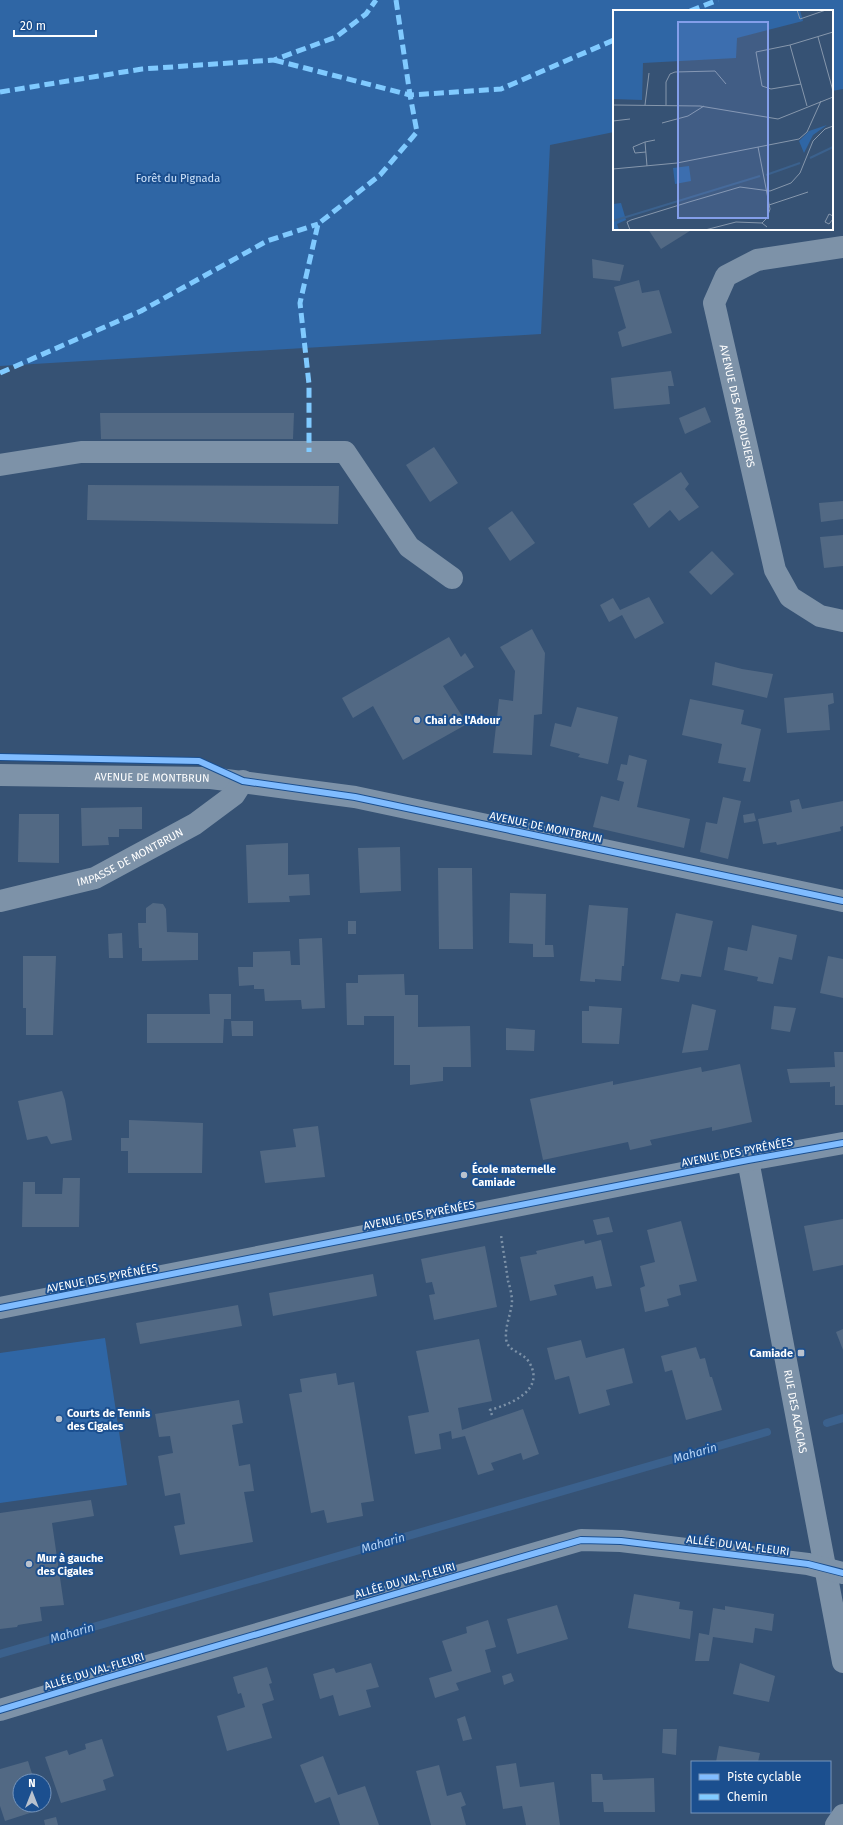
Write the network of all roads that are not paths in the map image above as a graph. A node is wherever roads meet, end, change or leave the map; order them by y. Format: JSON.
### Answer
{"nodes":[{"id":1,"x":843,"y":247,"type":"edge"},
{"id":2,"x":0,"y":465,"type":"edge"},
{"id":3,"x":452,"y":578,"type":"dead end"},
{"id":4,"x":843,"y":621,"type":"edge"},
{"id":5,"x":0,"y":775,"type":"edge"},
{"id":6,"x":243,"y":781,"type":"junction"},
{"id":7,"x":0,"y":901,"type":"edge"},
{"id":8,"x":843,"y":901,"type":"edge"},
{"id":9,"x":843,"y":1142,"type":"edge"},
{"id":10,"x":748,"y":1160,"type":"junction"},
{"id":11,"x":0,"y":1308,"type":"edge"},
{"id":12,"x":834,"y":1570,"type":"edge"},
{"id":13,"x":843,"y":1662,"type":"edge"},
{"id":14,"x":0,"y":1710,"type":"edge"},
{"id":15,"x":843,"y":1815,"type":"edge"},
{"id":16,"x":836,"y":1825,"type":"edge"}],
"edges":[{"from":1,"to":4,"type":"street","name":"AVENUE DES ARBOUSIERS"},
{"from":2,"to":3,"type":"street"},
{"from":5,"to":6,"type":"street","name":"AVENUE DE MONTBRUN"},
{"from":6,"to":7,"type":"street","name":"IMPASSE DE MONTBRUN"},
{"from":6,"to":8,"type":"street","name":"AVENUE DE MONTBRUN"},
{"from":9,"to":10,"type":"street","name":"AVENUE DES PYRÉNÉES"},
{"from":10,"to":11,"type":"street","name":"AVENUE DES PYRÉNÉES"},
{"from":10,"to":12,"type":"street","name":"RUE DES ACACIAS"},
{"from":12,"to":13,"type":"street","name":"RUE DES ACACIAS"},
{"from":12,"to":14,"type":"street","name":"ALLÉE DU VAL FLEURI"},
{"from":15,"to":16,"type":"street"}]}
